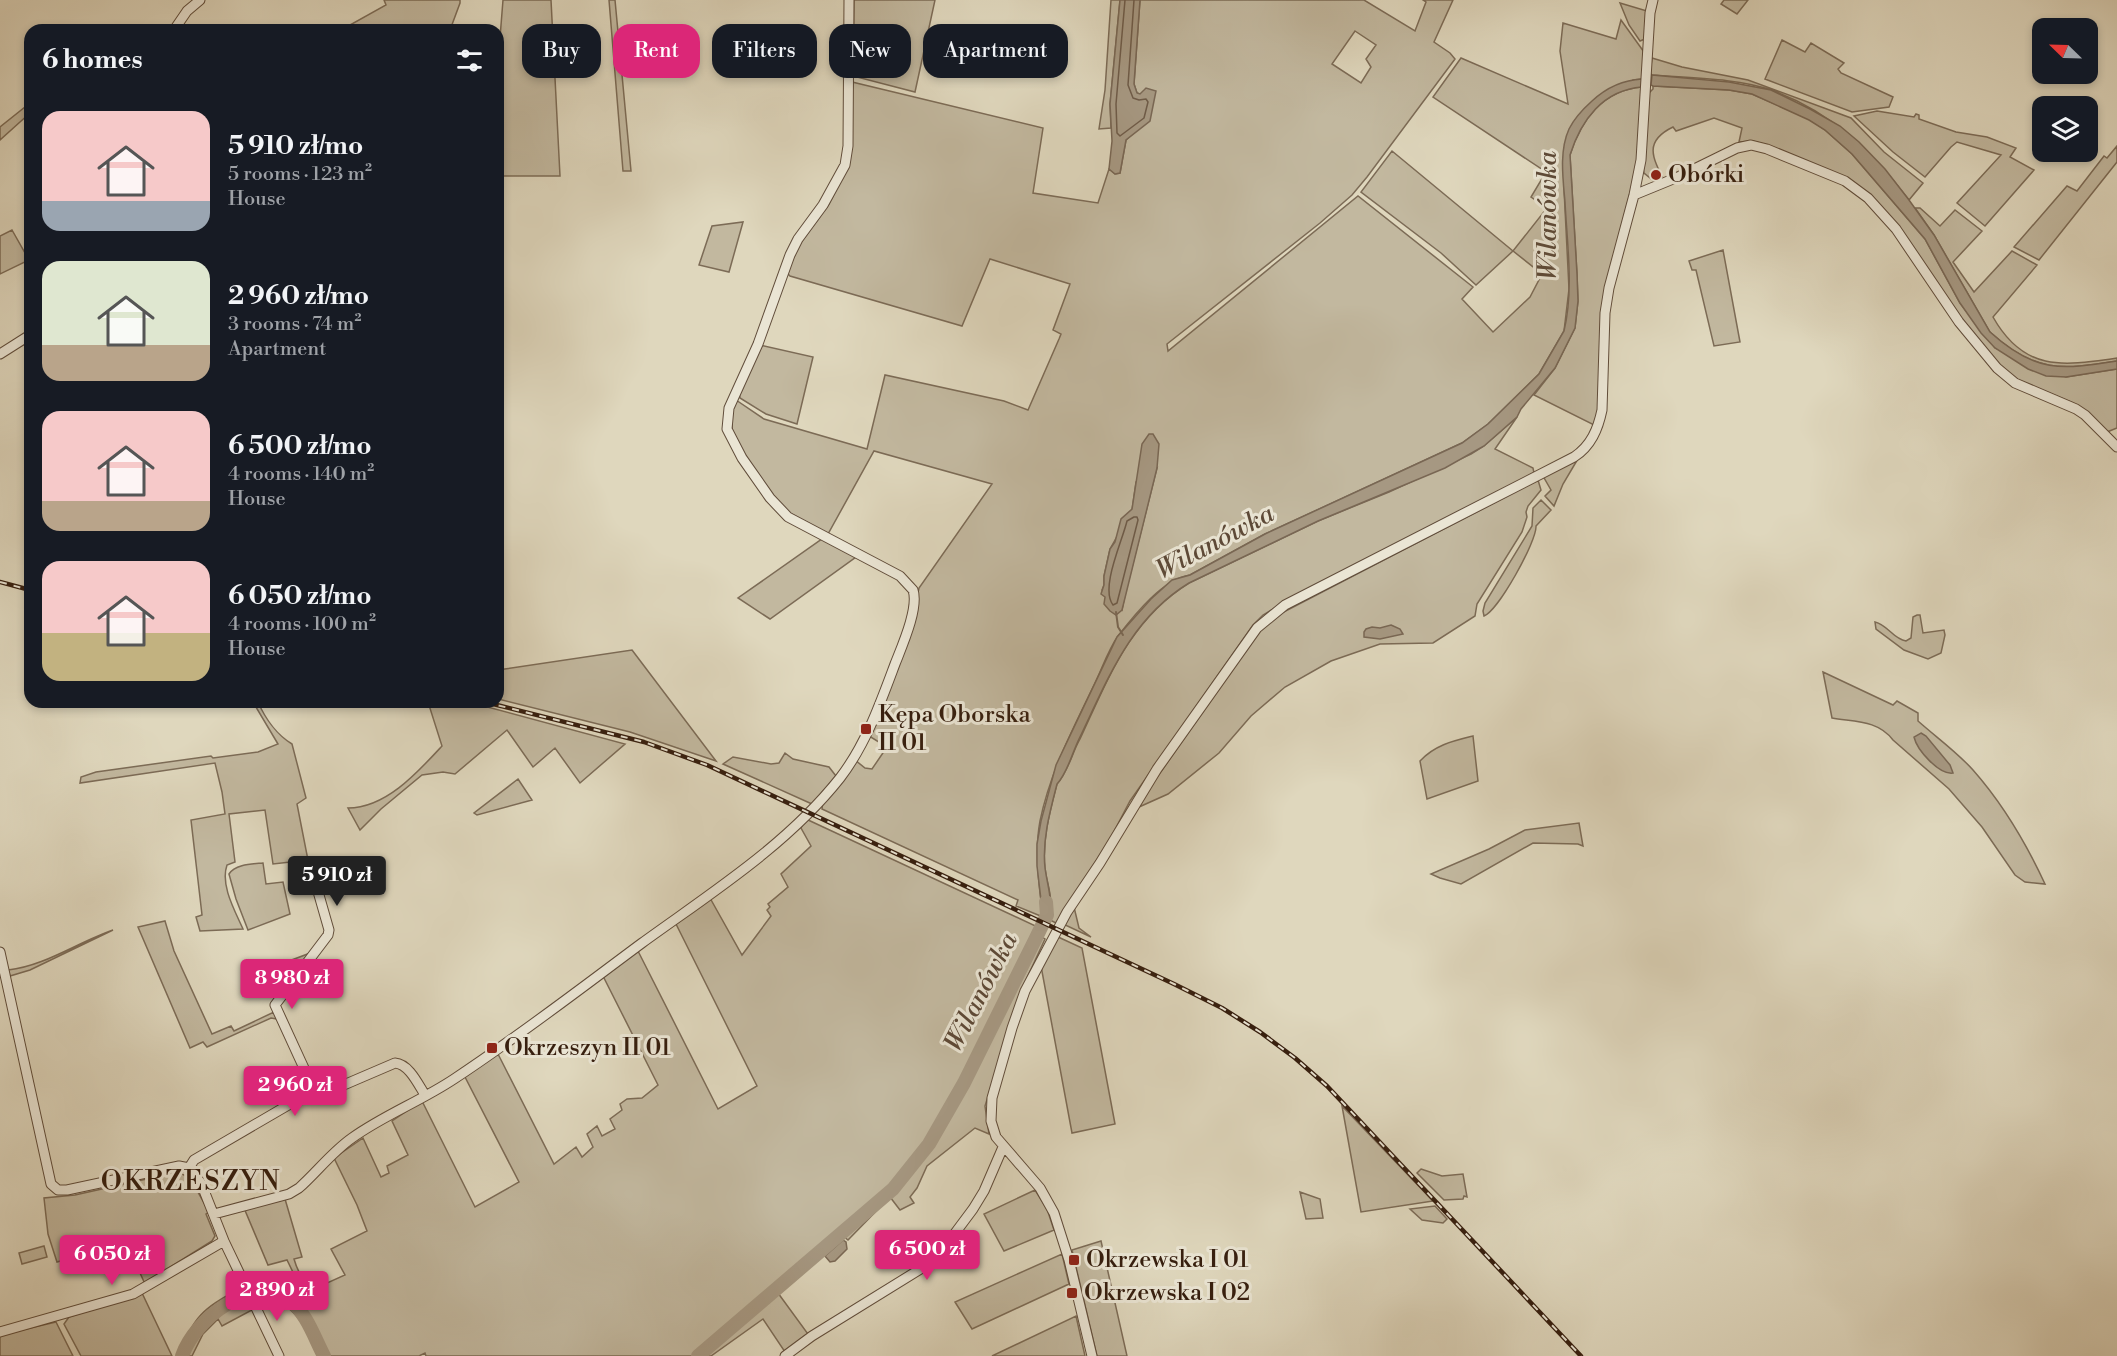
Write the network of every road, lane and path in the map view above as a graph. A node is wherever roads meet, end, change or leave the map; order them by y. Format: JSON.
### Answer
{"nodes":[{"id":1,"x":200,"y":0,"type":"edge"},
{"id":2,"x":849,"y":0,"type":"edge"},
{"id":3,"x":1653,"y":0,"type":"edge"},
{"id":4,"x":178,"y":24,"type":"edge"},
{"id":5,"x":1634,"y":195,"type":"junction"},
{"id":6,"x":24,"y":339,"type":"edge"},
{"id":7,"x":0,"y":354,"type":"edge"},
{"id":8,"x":2117,"y":447,"type":"edge"},
{"id":9,"x":315,"y":881,"type":"dead end"},
{"id":10,"x":0,"y":952,"type":"edge"},
{"id":11,"x":314,"y":1090,"type":"junction"},
{"id":12,"x":425,"y":1095,"type":"junction"},
{"id":13,"x":1003,"y":1147,"type":"junction"},
{"id":14,"x":189,"y":1168,"type":"junction"},
{"id":15,"x":214,"y":1214,"type":"junction"},
{"id":16,"x":224,"y":1241,"type":"junction"},
{"id":17,"x":0,"y":1332,"type":"edge"},
{"id":18,"x":279,"y":1356,"type":"edge"},
{"id":19,"x":785,"y":1356,"type":"edge"},
{"id":20,"x":1092,"y":1356,"type":"edge"}],
"edges":[{"from":1,"to":4,"type":"street"},
{"from":2,"to":12,"type":"street"},
{"from":3,"to":5,"type":"street"},
{"from":5,"to":8,"type":"street"},
{"from":5,"to":13,"type":"street"},
{"from":6,"to":7,"type":"street"},
{"from":9,"to":11,"type":"street"},
{"from":10,"to":14,"type":"street"},
{"from":11,"to":12,"type":"street"},
{"from":11,"to":14,"type":"street"},
{"from":12,"to":15,"type":"street"},
{"from":13,"to":19,"type":"street"},
{"from":13,"to":20,"type":"street"},
{"from":14,"to":15,"type":"street"},
{"from":15,"to":16,"type":"street"},
{"from":16,"to":17,"type":"street"},
{"from":16,"to":18,"type":"street"}]}
